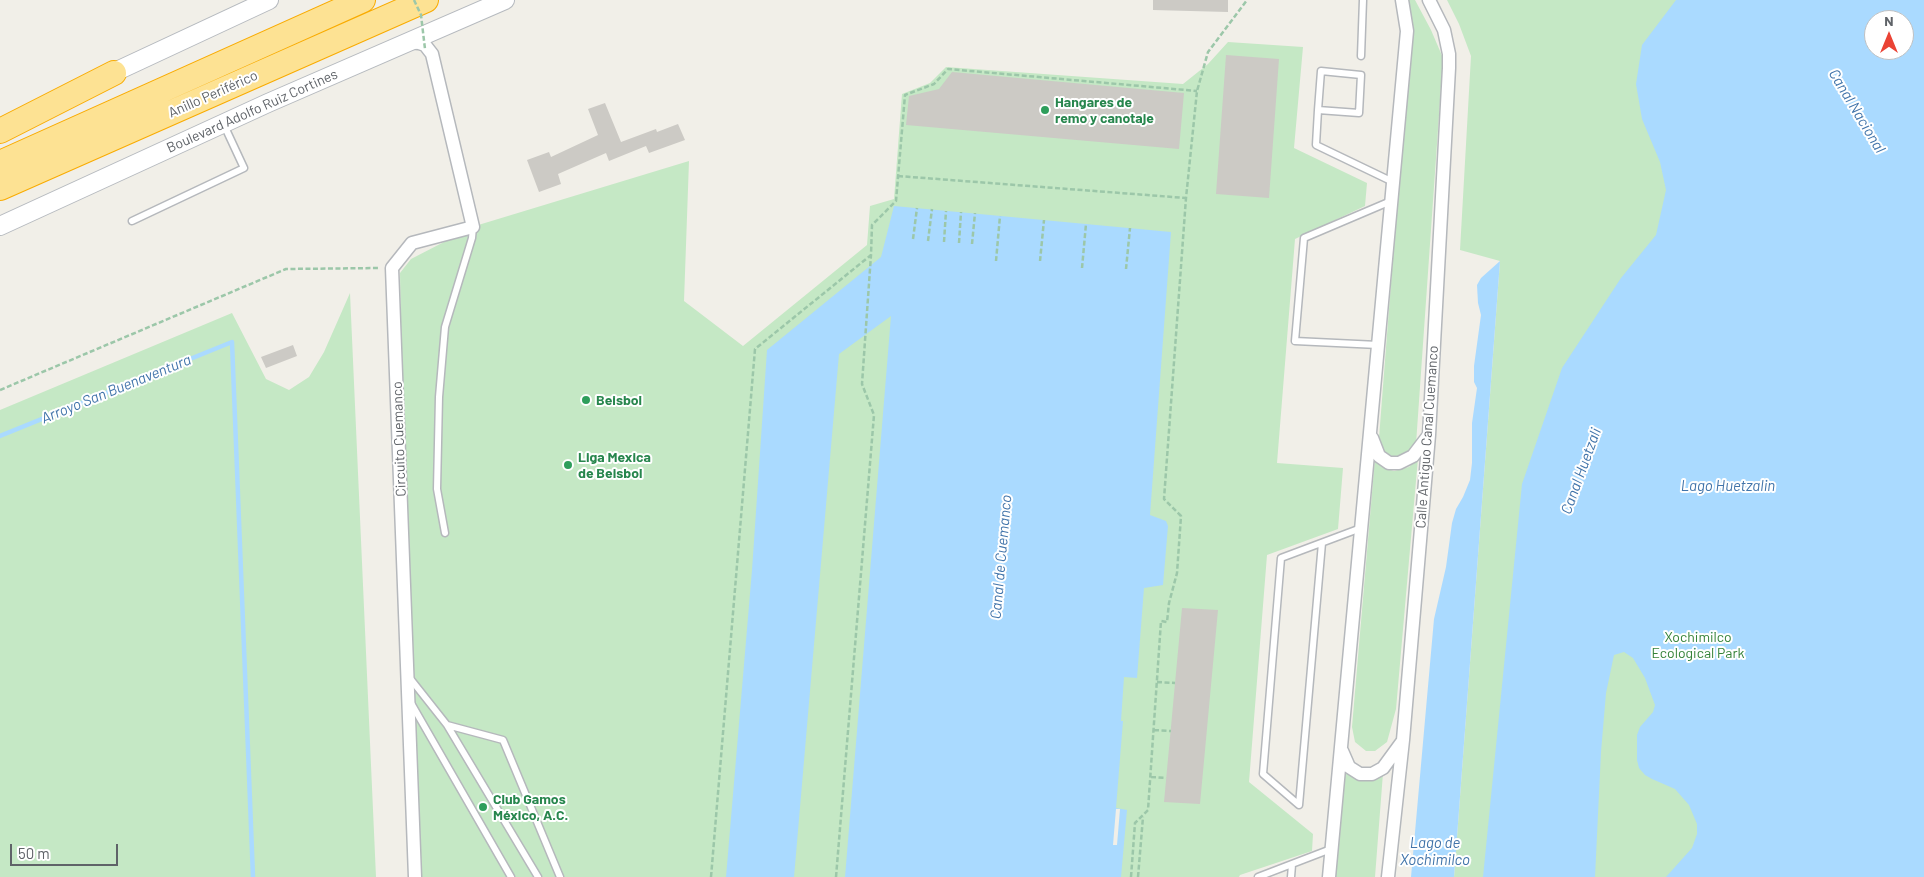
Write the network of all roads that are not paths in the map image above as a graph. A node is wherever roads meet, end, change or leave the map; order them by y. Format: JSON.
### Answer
{"nodes":[{"id":1,"x":269,"y":0,"type":"edge"},
{"id":2,"x":363,"y":0,"type":"edge"},
{"id":3,"x":426,"y":0,"type":"edge"},
{"id":4,"x":505,"y":0,"type":"edge"},
{"id":5,"x":1363,"y":0,"type":"edge"},
{"id":6,"x":1402,"y":0,"type":"edge"},
{"id":7,"x":1429,"y":0,"type":"edge"},
{"id":8,"x":442,"y":27,"type":"junction"},
{"id":9,"x":407,"y":42,"type":"junction"},
{"id":10,"x":1361,"y":56,"type":"dead end"},
{"id":11,"x":434,"y":59,"type":"junction"},
{"id":12,"x":114,"y":73,"type":"junction"},
{"id":13,"x":1318,"y":110,"type":"junction"},
{"id":14,"x":0,"y":122,"type":"edge"},
{"id":15,"x":223,"y":123,"type":"junction"},
{"id":16,"x":0,"y":131,"type":"edge"},
{"id":17,"x":0,"y":163,"type":"edge"},
{"id":18,"x":41,"y":170,"type":"junction"},
{"id":19,"x":1393,"y":182,"type":"junction"},
{"id":20,"x":0,"y":188,"type":"edge"},
{"id":21,"x":1392,"y":201,"type":"junction"},
{"id":22,"x":0,"y":206,"type":"edge"},
{"id":23,"x":132,"y":220,"type":"dead end"},
{"id":24,"x":0,"y":226,"type":"edge"},
{"id":25,"x":474,"y":227,"type":"junction"},
{"id":26,"x":1378,"y":345,"type":"junction"},
{"id":27,"x":1370,"y":433,"type":"junction"},
{"id":28,"x":1429,"y":435,"type":"junction"},
{"id":29,"x":1361,"y":528,"type":"junction"},
{"id":30,"x":445,"y":533,"type":"dead end"},
{"id":31,"x":1322,"y":543,"type":"junction"},
{"id":32,"x":407,"y":675,"type":"junction"},
{"id":33,"x":408,"y":698,"type":"junction"},
{"id":34,"x":447,"y":725,"type":"junction"},
{"id":35,"x":1403,"y":740,"type":"junction"},
{"id":36,"x":1340,"y":749,"type":"junction"},
{"id":37,"x":1332,"y":849,"type":"junction"},
{"id":38,"x":1292,"y":865,"type":"junction"},
{"id":39,"x":415,"y":877,"type":"edge"},
{"id":40,"x":511,"y":877,"type":"edge"},
{"id":41,"x":538,"y":877,"type":"edge"},
{"id":42,"x":560,"y":877,"type":"edge"},
{"id":43,"x":1258,"y":877,"type":"edge"},
{"id":44,"x":1292,"y":877,"type":"edge"},
{"id":45,"x":1329,"y":877,"type":"edge"},
{"id":46,"x":1388,"y":877,"type":"edge"}],
"edges":[{"from":1,"to":12,"type":"main road"},
{"from":2,"to":17,"type":"highway","name":"Anillo Periférico"},
{"from":3,"to":18,"type":"highway","name":"Anillo Periférico"},
{"from":4,"to":8,"type":"main road","name":"Boulevard Adolfo Ruiz Cortines"},
{"from":5,"to":10,"type":"lane"},
{"from":6,"to":19,"type":"street"},
{"from":7,"to":28,"type":"street","name":"Calle Antiguo Canal Cuemanco"},
{"from":8,"to":9,"type":"main road","name":"Boulevard Adolfo Ruiz Cortines"},
{"from":8,"to":11,"type":"street"},
{"from":9,"to":11,"type":"street"},
{"from":9,"to":15,"type":"main road","name":"Boulevard Adolfo Ruiz Cortines"},
{"from":11,"to":25,"type":"street"},
{"from":12,"to":14,"type":"main road"},
{"from":12,"to":16,"type":"highway"},
{"from":13,"to":13,"type":"lane"},
{"from":13,"to":19,"type":"lane"},
{"from":15,"to":23,"type":"lane"},
{"from":15,"to":24,"type":"main road","name":"Boulevard Adolfo Ruiz Cortines"},
{"from":18,"to":20,"type":"highway","name":"Anillo Periférico"},
{"from":18,"to":22,"type":"highway"},
{"from":19,"to":21,"type":"street"},
{"from":21,"to":26,"type":"street"},
{"from":21,"to":26,"type":"lane"},
{"from":25,"to":30,"type":"lane"},
{"from":25,"to":32,"type":"street","name":"Circuito Cuemanco"},
{"from":26,"to":27,"type":"street"},
{"from":27,"to":28,"type":"street"},
{"from":27,"to":29,"type":"street"},
{"from":28,"to":35,"type":"street","name":"Calle Antiguo Canal Cuemanco"},
{"from":29,"to":31,"type":"lane"},
{"from":29,"to":36,"type":"street"},
{"from":31,"to":31,"type":"lane"},
{"from":32,"to":33,"type":"street","name":"Circuito Cuemanco"},
{"from":32,"to":34,"type":"lane"},
{"from":33,"to":39,"type":"street","name":"Circuito Cuemanco"},
{"from":33,"to":40,"type":"lane"},
{"from":34,"to":41,"type":"lane"},
{"from":34,"to":42,"type":"lane"},
{"from":35,"to":36,"type":"street"},
{"from":35,"to":46,"type":"street","name":"Calle Antiguo Canal Cuemanco"},
{"from":36,"to":37,"type":"street"},
{"from":37,"to":38,"type":"lane"},
{"from":37,"to":45,"type":"street"},
{"from":38,"to":43,"type":"lane"},
{"from":38,"to":44,"type":"lane"}]}
